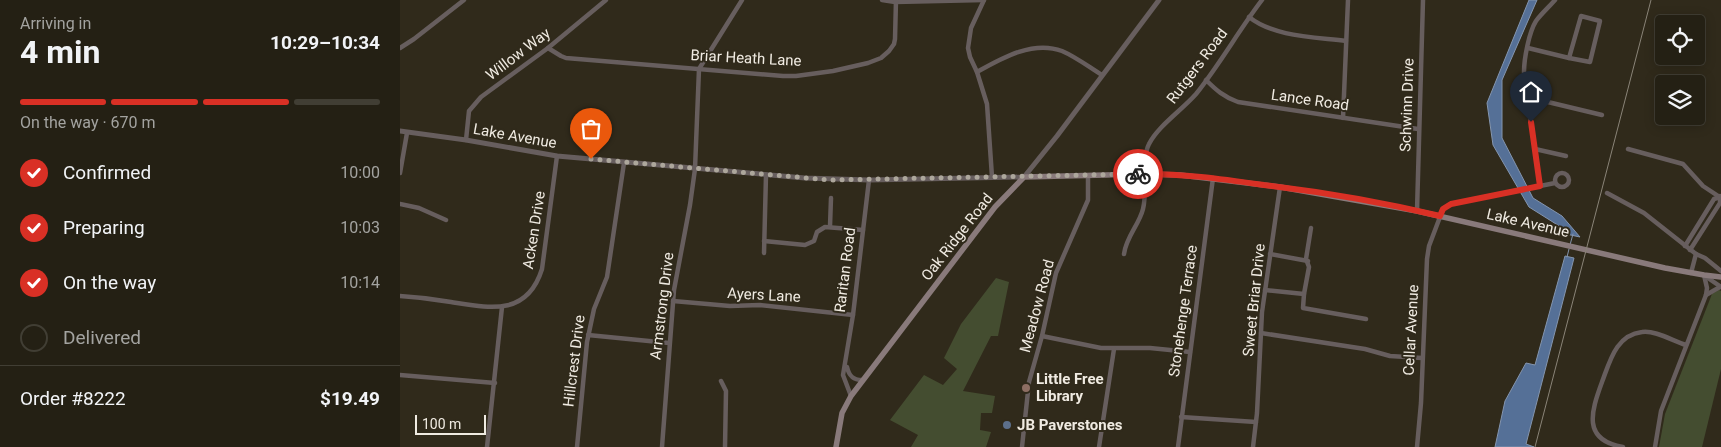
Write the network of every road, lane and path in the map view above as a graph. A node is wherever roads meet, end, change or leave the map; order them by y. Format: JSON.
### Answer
{"nodes":[{"id":1,"x":464,"y":0,"type":"edge"},
{"id":2,"x":606,"y":0,"type":"edge"},
{"id":3,"x":742,"y":0,"type":"edge"},
{"id":4,"x":882,"y":0,"type":"edge"},
{"id":5,"x":984,"y":0,"type":"edge"},
{"id":6,"x":1150,"y":0,"type":"edge"},
{"id":7,"x":1262,"y":0,"type":"edge"},
{"id":8,"x":1348,"y":0,"type":"edge"},
{"id":9,"x":1423,"y":0,"type":"edge"},
{"id":10,"x":1555,"y":0,"type":"edge"},
{"id":11,"x":896,"y":1,"type":"edge"},
{"id":12,"x":1158,"y":2,"type":"edge"},
{"id":13,"x":1249,"y":17,"type":"junction"},
{"id":14,"x":1346,"y":41,"type":"junction"},
{"id":15,"x":400,"y":48,"type":"edge"},
{"id":16,"x":548,"y":48,"type":"junction"},
{"id":17,"x":1528,"y":48,"type":"junction"},
{"id":18,"x":1569,"y":58,"type":"junction"},
{"id":19,"x":699,"y":69,"type":"junction"},
{"id":20,"x":977,"y":72,"type":"junction"},
{"id":21,"x":1102,"y":75,"type":"junction"},
{"id":22,"x":1206,"y":80,"type":"junction"},
{"id":23,"x":1527,"y":97,"type":"junction"},
{"id":24,"x":1602,"y":115,"type":"dead end"},
{"id":25,"x":1343,"y":118,"type":"junction"},
{"id":26,"x":1418,"y":129,"type":"junction"},
{"id":27,"x":400,"y":131,"type":"edge"},
{"id":28,"x":407,"y":133,"type":"junction"},
{"id":29,"x":466,"y":140,"type":"junction"},
{"id":30,"x":1536,"y":149,"type":"junction"},
{"id":31,"x":1628,"y":149,"type":"dead end"},
{"id":32,"x":557,"y":156,"type":"junction"},
{"id":33,"x":1566,"y":156,"type":"dead end"},
{"id":34,"x":624,"y":163,"type":"junction"},
{"id":35,"x":694,"y":168,"type":"junction"},
{"id":36,"x":400,"y":173,"type":"edge"},
{"id":37,"x":1146,"y":174,"type":"junction"},
{"id":38,"x":766,"y":175,"type":"junction"},
{"id":39,"x":1024,"y":176,"type":"junction"},
{"id":40,"x":1088,"y":176,"type":"junction"},
{"id":41,"x":992,"y":177,"type":"junction"},
{"id":42,"x":1213,"y":178,"type":"junction"},
{"id":43,"x":869,"y":180,"type":"junction"},
{"id":44,"x":1555,"y":183,"type":"dead end"},
{"id":45,"x":1540,"y":186,"type":"junction"},
{"id":46,"x":1280,"y":187,"type":"junction"},
{"id":47,"x":1607,"y":192,"type":"dead end"},
{"id":48,"x":1721,"y":197,"type":"edge"},
{"id":49,"x":831,"y":198,"type":"dead end"},
{"id":50,"x":400,"y":204,"type":"edge"},
{"id":51,"x":1417,"y":211,"type":"junction"},
{"id":52,"x":1440,"y":216,"type":"junction"},
{"id":53,"x":446,"y":220,"type":"dead end"},
{"id":54,"x":830,"y":226,"type":"junction"},
{"id":55,"x":1311,"y":228,"type":"dead end"},
{"id":56,"x":863,"y":230,"type":"junction"},
{"id":57,"x":764,"y":241,"type":"junction"},
{"id":58,"x":1685,"y":246,"type":"junction"},
{"id":59,"x":1690,"y":250,"type":"junction"},
{"id":60,"x":764,"y":253,"type":"dead end"},
{"id":61,"x":1124,"y":254,"type":"dead end"},
{"id":62,"x":1270,"y":254,"type":"junction"},
{"id":63,"x":1696,"y":254,"type":"junction"},
{"id":64,"x":1308,"y":261,"type":"junction"},
{"id":65,"x":1721,"y":272,"type":"edge"},
{"id":66,"x":1691,"y":273,"type":"junction"},
{"id":67,"x":1704,"y":275,"type":"junction"},
{"id":68,"x":1721,"y":277,"type":"edge"},
{"id":69,"x":1721,"y":287,"type":"edge"},
{"id":70,"x":1265,"y":290,"type":"junction"},
{"id":71,"x":1304,"y":294,"type":"junction"},
{"id":72,"x":1706,"y":295,"type":"junction"},
{"id":73,"x":400,"y":296,"type":"edge"},
{"id":74,"x":673,"y":301,"type":"junction"},
{"id":75,"x":502,"y":307,"type":"junction"},
{"id":76,"x":853,"y":315,"type":"junction"},
{"id":77,"x":1366,"y":319,"type":"dead end"},
{"id":78,"x":1261,"y":333,"type":"junction"},
{"id":79,"x":588,"y":335,"type":"junction"},
{"id":80,"x":1042,"y":336,"type":"junction"},
{"id":81,"x":669,"y":343,"type":"junction"},
{"id":82,"x":1686,"y":346,"type":"junction"},
{"id":83,"x":1114,"y":349,"type":"junction"},
{"id":84,"x":1190,"y":352,"type":"junction"},
{"id":85,"x":1422,"y":358,"type":"junction"},
{"id":86,"x":846,"y":363,"type":"junction"},
{"id":87,"x":400,"y":375,"type":"edge"},
{"id":88,"x":721,"y":380,"type":"dead end"},
{"id":89,"x":862,"y":380,"type":"junction"},
{"id":90,"x":495,"y":383,"type":"junction"},
{"id":91,"x":851,"y":396,"type":"junction"},
{"id":92,"x":1181,"y":417,"type":"junction"},
{"id":93,"x":1256,"y":422,"type":"junction"},
{"id":94,"x":487,"y":447,"type":"edge"},
{"id":95,"x":577,"y":447,"type":"edge"},
{"id":96,"x":662,"y":447,"type":"edge"},
{"id":97,"x":725,"y":447,"type":"edge"},
{"id":98,"x":836,"y":447,"type":"edge"},
{"id":99,"x":1022,"y":447,"type":"edge"},
{"id":100,"x":1099,"y":447,"type":"edge"},
{"id":101,"x":1178,"y":447,"type":"edge"},
{"id":102,"x":1253,"y":447,"type":"edge"},
{"id":103,"x":1416,"y":447,"type":"edge"},
{"id":104,"x":1623,"y":447,"type":"edge"},
{"id":105,"x":1655,"y":447,"type":"edge"}],
"edges":[{"from":1,"to":15,"type":"street"},
{"from":2,"to":16,"type":"street","name":"Willow Way"},
{"from":3,"to":19,"type":"street"},
{"from":4,"to":11,"type":"street"},
{"from":5,"to":11,"type":"street"},
{"from":5,"to":20,"type":"street"},
{"from":6,"to":12,"type":"street"},
{"from":7,"to":13,"type":"street","name":"Rutgers Road"},
{"from":8,"to":14,"type":"street"},
{"from":9,"to":26,"type":"street","name":"Schwinn Drive"},
{"from":10,"to":17,"type":"street"},
{"from":11,"to":19,"type":"street","name":"Briar Heath Lane"},
{"from":12,"to":21,"type":"street","name":"Oak Ridge Road"},
{"from":13,"to":14,"type":"street"},
{"from":13,"to":22,"type":"street","name":"Rutgers Road"},
{"from":14,"to":25,"type":"street"},
{"from":16,"to":19,"type":"street","name":"Briar Heath Lane"},
{"from":16,"to":29,"type":"street","name":"Willow Way"},
{"from":17,"to":18,"type":"street"},
{"from":17,"to":23,"type":"street"},
{"from":18,"to":18,"type":"street"},
{"from":19,"to":35,"type":"street","name":"Armstrong Drive"},
{"from":20,"to":21,"type":"street"},
{"from":20,"to":41,"type":"street"},
{"from":21,"to":39,"type":"street","name":"Oak Ridge Road"},
{"from":22,"to":25,"type":"street","name":"Lance Road"},
{"from":22,"to":37,"type":"street","name":"Rutgers Road"},
{"from":23,"to":24,"type":"street"},
{"from":23,"to":30,"type":"street"},
{"from":25,"to":26,"type":"street","name":"Lance Road"},
{"from":26,"to":51,"type":"street","name":"Schwinn Drive"},
{"from":27,"to":28,"type":"street","name":"Lake Avenue"},
{"from":28,"to":29,"type":"street","name":"Lake Avenue"},
{"from":28,"to":36,"type":"street"},
{"from":29,"to":32,"type":"street","name":"Lake Avenue"},
{"from":30,"to":33,"type":"street"},
{"from":30,"to":45,"type":"street"},
{"from":31,"to":48,"type":"street"},
{"from":32,"to":34,"type":"street","name":"Lake Avenue"},
{"from":32,"to":75,"type":"street","name":"Acken Drive"},
{"from":34,"to":35,"type":"street","name":"Lake Avenue"},
{"from":34,"to":79,"type":"street","name":"Hillcrest Drive"},
{"from":35,"to":38,"type":"street","name":"Lake Avenue"},
{"from":35,"to":74,"type":"street","name":"Armstrong Drive"},
{"from":37,"to":40,"type":"main road","name":"Lake Avenue"},
{"from":37,"to":42,"type":"main road","name":"Lake Avenue"},
{"from":37,"to":61,"type":"street","name":"Rutgers Road"},
{"from":38,"to":43,"type":"street","name":"Lake Avenue"},
{"from":38,"to":57,"type":"street"},
{"from":39,"to":40,"type":"main road","name":"Lake Avenue"},
{"from":39,"to":41,"type":"street","name":"Lake Avenue"},
{"from":39,"to":89,"type":"main road","name":"Oak Ridge Road"},
{"from":40,"to":80,"type":"street","name":"Meadow Road"},
{"from":41,"to":43,"type":"street","name":"Lake Avenue"},
{"from":42,"to":46,"type":"main road","name":"Lake Avenue"},
{"from":42,"to":84,"type":"street","name":"Stonehenge Terrace"},
{"from":43,"to":56,"type":"street","name":"Raritan Road"},
{"from":44,"to":45,"type":"street"},
{"from":45,"to":52,"type":"street"},
{"from":46,"to":51,"type":"main road","name":"Lake Avenue"},
{"from":46,"to":62,"type":"street","name":"Sweet Briar Drive"},
{"from":47,"to":58,"type":"street"},
{"from":48,"to":58,"type":"street"},
{"from":48,"to":59,"type":"street"},
{"from":49,"to":54,"type":"street"},
{"from":50,"to":53,"type":"street"},
{"from":51,"to":52,"type":"main road","name":"Lake Avenue"},
{"from":52,"to":66,"type":"main road","name":"Lake Avenue"},
{"from":52,"to":85,"type":"street","name":"Cellar Avenue"},
{"from":54,"to":56,"type":"street"},
{"from":54,"to":57,"type":"street"},
{"from":55,"to":64,"type":"street"},
{"from":56,"to":76,"type":"street","name":"Raritan Road"},
{"from":57,"to":60,"type":"street"},
{"from":58,"to":59,"type":"street"},
{"from":59,"to":63,"type":"street"},
{"from":62,"to":64,"type":"street"},
{"from":62,"to":70,"type":"street","name":"Sweet Briar Drive"},
{"from":63,"to":65,"type":"street"},
{"from":63,"to":66,"type":"street"},
{"from":64,"to":71,"type":"street"},
{"from":66,"to":67,"type":"main road","name":"Lake Avenue"},
{"from":67,"to":68,"type":"main road"},
{"from":67,"to":69,"type":"street","name":"Lake Avenue"},
{"from":67,"to":72,"type":"street"},
{"from":69,"to":72,"type":"street"},
{"from":70,"to":71,"type":"street"},
{"from":70,"to":78,"type":"street","name":"Sweet Briar Drive"},
{"from":71,"to":77,"type":"street"},
{"from":72,"to":82,"type":"street"},
{"from":73,"to":75,"type":"street","name":"Acken Drive"},
{"from":74,"to":76,"type":"street","name":"Ayers Lane"},
{"from":74,"to":81,"type":"street","name":"Armstrong Drive"},
{"from":75,"to":90,"type":"street"},
{"from":76,"to":86,"type":"street","name":"Raritan Road"},
{"from":78,"to":85,"type":"street"},
{"from":78,"to":93,"type":"street","name":"Sweet Briar Drive"},
{"from":79,"to":81,"type":"street"},
{"from":79,"to":95,"type":"street","name":"Hillcrest Drive"},
{"from":80,"to":83,"type":"street"},
{"from":80,"to":99,"type":"street","name":"Meadow Road"},
{"from":81,"to":96,"type":"street","name":"Armstrong Drive"},
{"from":82,"to":104,"type":"street"},
{"from":82,"to":105,"type":"street"},
{"from":83,"to":84,"type":"street"},
{"from":83,"to":100,"type":"street"},
{"from":84,"to":92,"type":"street","name":"Stonehenge Terrace"},
{"from":85,"to":103,"type":"street","name":"Cellar Avenue"},
{"from":86,"to":89,"type":"street"},
{"from":86,"to":91,"type":"street","name":"Raritan Road"},
{"from":87,"to":90,"type":"street"},
{"from":88,"to":97,"type":"street"},
{"from":89,"to":91,"type":"main road","name":"Oak Ridge Road"},
{"from":90,"to":94,"type":"street"},
{"from":91,"to":98,"type":"main road"},
{"from":92,"to":93,"type":"street"},
{"from":92,"to":101,"type":"street","name":"Stonehenge Terrace"},
{"from":93,"to":102,"type":"street","name":"Sweet Briar Drive"}]}
